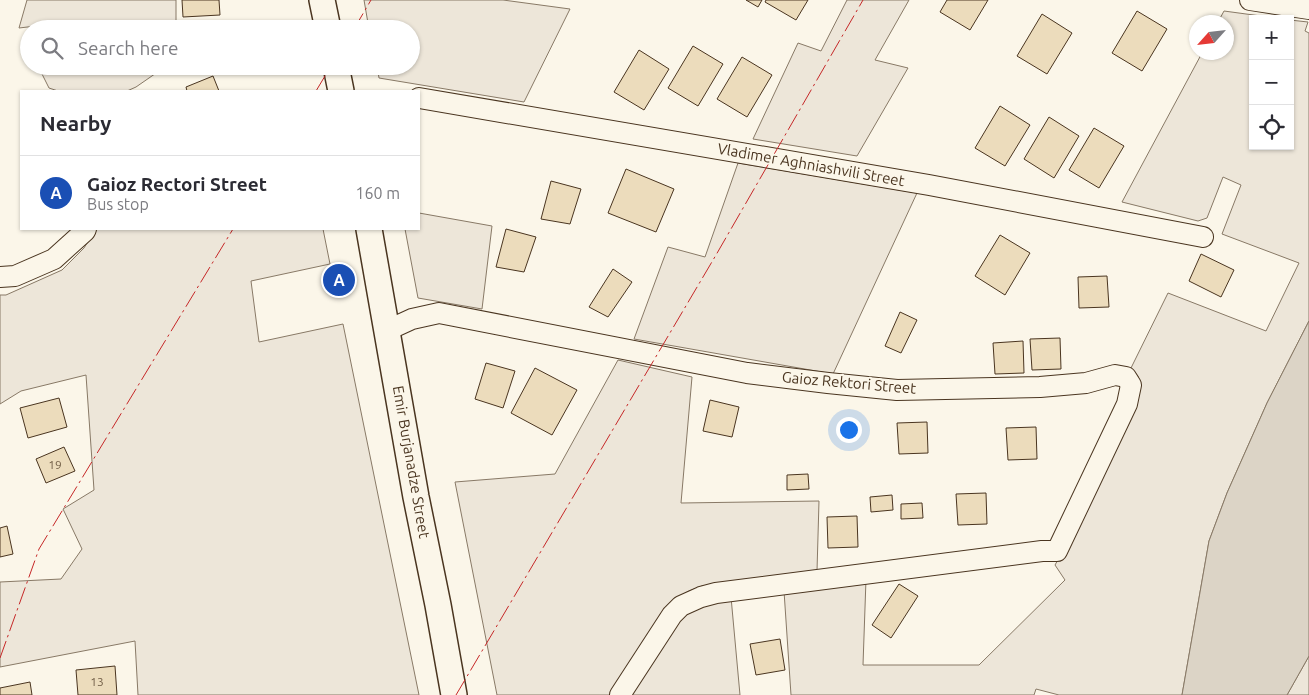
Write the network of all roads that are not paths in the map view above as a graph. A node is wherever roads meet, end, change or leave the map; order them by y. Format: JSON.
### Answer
{"nodes":[{"id":1,"x":322,"y":0,"type":"edge"},
{"id":2,"x":1250,"y":0,"type":"edge"},
{"id":3,"x":1309,"y":9,"type":"edge"},
{"id":4,"x":326,"y":20,"type":"edge"},
{"id":5,"x":338,"y":75,"type":"edge"},
{"id":6,"x":341,"y":90,"type":"edge"},
{"id":7,"x":420,"y":98,"type":"edge"},
{"id":8,"x":86,"y":230,"type":"edge"},
{"id":9,"x":369,"y":230,"type":"edge"},
{"id":10,"x":1203,"y":237,"type":"dead end"},
{"id":11,"x":0,"y":277,"type":"edge"},
{"id":12,"x":388,"y":330,"type":"junction"},
{"id":13,"x":454,"y":695,"type":"edge"},
{"id":14,"x":620,"y":695,"type":"edge"}],
"edges":[{"from":1,"to":4,"type":"street"},
{"from":2,"to":3,"type":"street"},
{"from":5,"to":6,"type":"street"},
{"from":7,"to":10,"type":"street","name":"Vladimer Aghniashvili Street"},
{"from":8,"to":11,"type":"street"},
{"from":9,"to":12,"type":"street","name":"Emir Burjanadze Street"},
{"from":12,"to":13,"type":"street","name":"Emir Burjanadze Street"},
{"from":12,"to":14,"type":"street","name":"Gaioz Rektori Street"}]}
